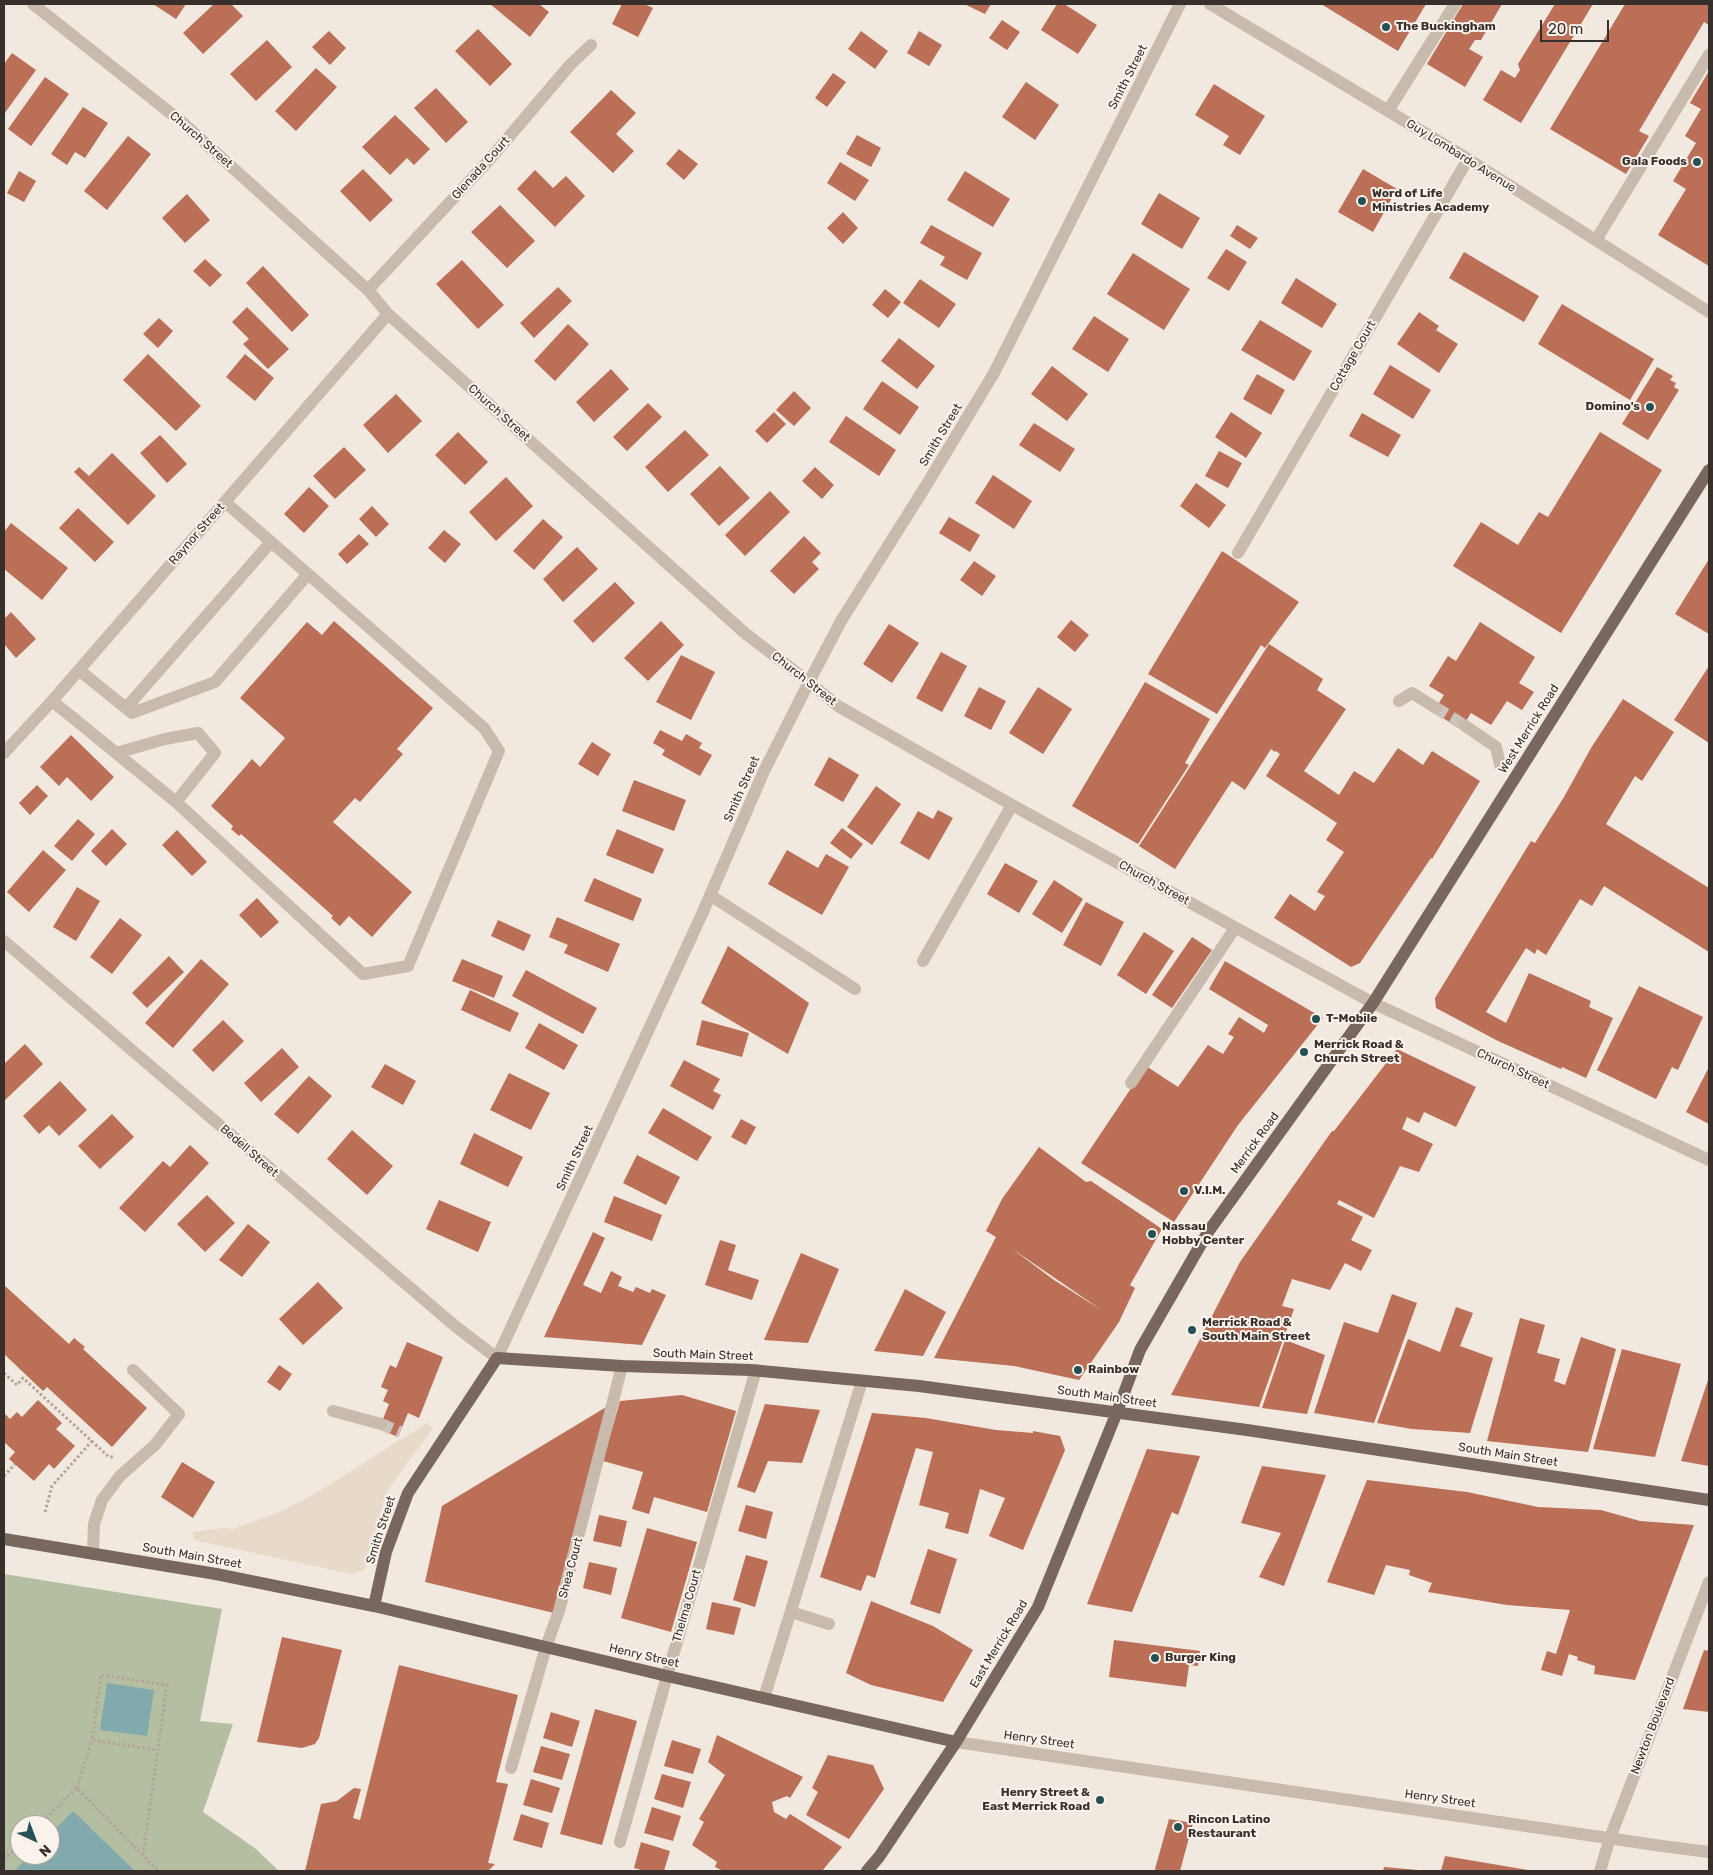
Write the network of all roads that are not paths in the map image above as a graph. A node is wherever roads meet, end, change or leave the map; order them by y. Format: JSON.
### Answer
{"nodes":[{"id":1,"x":33,"y":4,"type":"edge"},
{"id":2,"x":1180,"y":4,"type":"edge"},
{"id":3,"x":1210,"y":4,"type":"edge"},
{"id":4,"x":1455,"y":4,"type":"edge"},
{"id":5,"x":591,"y":45,"type":"dead end"},
{"id":6,"x":1709,"y":55,"type":"edge"},
{"id":7,"x":1388,"y":111,"type":"junction"},
{"id":8,"x":1468,"y":159,"type":"junction"},
{"id":9,"x":1596,"y":240,"type":"junction"},
{"id":10,"x":368,"y":290,"type":"junction"},
{"id":11,"x":1709,"y":312,"type":"edge"},
{"id":12,"x":388,"y":314,"type":"junction"},
{"id":13,"x":1709,"y":470,"type":"edge"},
{"id":14,"x":225,"y":502,"type":"junction"},
{"id":15,"x":271,"y":542,"type":"junction"},
{"id":16,"x":1238,"y":553,"type":"dead end"},
{"id":17,"x":308,"y":574,"type":"junction"},
{"id":18,"x":79,"y":670,"type":"junction"},
{"id":19,"x":809,"y":682,"type":"junction"},
{"id":20,"x":52,"y":701,"type":"junction"},
{"id":21,"x":1400,"y":701,"type":"dead end"},
{"id":22,"x":126,"y":708,"type":"junction"},
{"id":23,"x":1436,"y":708,"type":"tunnel mouth"},
{"id":24,"x":1464,"y":726,"type":"tunnel mouth"},
{"id":25,"x":4,"y":753,"type":"edge"},
{"id":26,"x":116,"y":753,"type":"junction"},
{"id":27,"x":1500,"y":765,"type":"dead end"},
{"id":28,"x":176,"y":802,"type":"junction"},
{"id":29,"x":1012,"y":805,"type":"junction"},
{"id":30,"x":710,"y":895,"type":"junction"},
{"id":31,"x":1236,"y":928,"type":"junction"},
{"id":32,"x":4,"y":940,"type":"edge"},
{"id":33,"x":923,"y":960,"type":"dead end"},
{"id":34,"x":855,"y":989,"type":"dead end"},
{"id":35,"x":1373,"y":1003,"type":"junction"},
{"id":36,"x":1131,"y":1083,"type":"dead end"},
{"id":37,"x":1709,"y":1160,"type":"edge"},
{"id":38,"x":497,"y":1358,"type":"junction"},
{"id":39,"x":622,"y":1366,"type":"junction"},
{"id":40,"x":133,"y":1370,"type":"dead end"},
{"id":41,"x":756,"y":1370,"type":"junction"},
{"id":42,"x":862,"y":1381,"type":"junction"},
{"id":43,"x":333,"y":1410,"type":"dead end"},
{"id":44,"x":1117,"y":1412,"type":"junction"},
{"id":45,"x":381,"y":1424,"type":"tunnel mouth"},
{"id":46,"x":1709,"y":1500,"type":"edge"},
{"id":47,"x":4,"y":1539,"type":"edge"},
{"id":48,"x":93,"y":1554,"type":"junction"},
{"id":49,"x":1709,"y":1582,"type":"edge"},
{"id":50,"x":374,"y":1606,"type":"junction"},
{"id":51,"x":791,"y":1612,"type":"junction"},
{"id":52,"x":829,"y":1624,"type":"dead end"},
{"id":53,"x":546,"y":1647,"type":"junction"},
{"id":54,"x":667,"y":1676,"type":"junction"},
{"id":55,"x":764,"y":1698,"type":"junction"},
{"id":56,"x":956,"y":1742,"type":"junction"},
{"id":57,"x":511,"y":1768,"type":"dead end"},
{"id":58,"x":1610,"y":1838,"type":"junction"},
{"id":59,"x":620,"y":1842,"type":"dead end"},
{"id":60,"x":1709,"y":1852,"type":"edge"},
{"id":61,"x":867,"y":1871,"type":"edge"},
{"id":62,"x":1600,"y":1871,"type":"edge"}],
"edges":[{"from":1,"to":10,"type":"street","name":"Church Street"},
{"from":2,"to":19,"type":"street","name":"Smith Street"},
{"from":3,"to":7,"type":"street","name":"Guy Lombardo Avenue"},
{"from":4,"to":7,"type":"street"},
{"from":5,"to":10,"type":"street","name":"Glenada Court"},
{"from":6,"to":9,"type":"street"},
{"from":7,"to":8,"type":"street","name":"Guy Lombardo Avenue"},
{"from":8,"to":9,"type":"street","name":"Guy Lombardo Avenue"},
{"from":8,"to":16,"type":"street","name":"Cottage Court"},
{"from":9,"to":11,"type":"street","name":"Guy Lombardo Avenue"},
{"from":10,"to":12,"type":"street","name":"Church Street"},
{"from":12,"to":14,"type":"street","name":"Raynor Street"},
{"from":12,"to":19,"type":"street","name":"Church Street"},
{"from":13,"to":35,"type":"main road","name":"West Merrick Road"},
{"from":14,"to":15,"type":"street"},
{"from":14,"to":18,"type":"street","name":"Raynor Street"},
{"from":15,"to":17,"type":"street"},
{"from":15,"to":22,"type":"street"},
{"from":17,"to":22,"type":"street"},
{"from":17,"to":28,"type":"street"},
{"from":18,"to":20,"type":"street","name":"Raynor Street"},
{"from":18,"to":22,"type":"street"},
{"from":19,"to":29,"type":"street","name":"Church Street"},
{"from":19,"to":30,"type":"street","name":"Smith Street"},
{"from":20,"to":25,"type":"street","name":"Raynor Street"},
{"from":20,"to":26,"type":"street"},
{"from":21,"to":23,"type":"street"},
{"from":24,"to":27,"type":"street"},
{"from":26,"to":28,"type":"street"},
{"from":26,"to":28,"type":"street"},
{"from":29,"to":31,"type":"street","name":"Church Street"},
{"from":29,"to":33,"type":"street"},
{"from":30,"to":34,"type":"street"},
{"from":30,"to":38,"type":"street","name":"Smith Street"},
{"from":31,"to":35,"type":"street","name":"Church Street"},
{"from":31,"to":36,"type":"street"},
{"from":32,"to":38,"type":"street","name":"Bedell Street"},
{"from":35,"to":37,"type":"street","name":"Church Street"},
{"from":35,"to":44,"type":"main road","name":"Merrick Road"},
{"from":38,"to":39,"type":"main road","name":"South Main Street"},
{"from":38,"to":50,"type":"main road","name":"Smith Street"},
{"from":39,"to":41,"type":"main road","name":"South Main Street"},
{"from":39,"to":53,"type":"street","name":"Shea Court"},
{"from":40,"to":48,"type":"street"},
{"from":41,"to":42,"type":"main road","name":"South Main Street"},
{"from":41,"to":54,"type":"street","name":"Thelma Court"},
{"from":42,"to":44,"type":"main road","name":"South Main Street"},
{"from":42,"to":51,"type":"street"},
{"from":43,"to":45,"type":"street"},
{"from":44,"to":46,"type":"main road","name":"South Main Street"},
{"from":44,"to":56,"type":"main road","name":"East Merrick Road"},
{"from":47,"to":48,"type":"main road","name":"South Main Street"},
{"from":48,"to":50,"type":"main road","name":"South Main Street"},
{"from":49,"to":58,"type":"street","name":"Newton Boulevard"},
{"from":50,"to":53,"type":"main road","name":"Henry Street"},
{"from":51,"to":52,"type":"street"},
{"from":51,"to":55,"type":"street"},
{"from":53,"to":54,"type":"main road","name":"Henry Street"},
{"from":53,"to":57,"type":"street","name":"Shea Court"},
{"from":54,"to":55,"type":"main road","name":"Henry Street"},
{"from":54,"to":59,"type":"street","name":"Thelma Court"},
{"from":55,"to":56,"type":"main road","name":"Henry Street"},
{"from":56,"to":58,"type":"street","name":"Henry Street"},
{"from":56,"to":61,"type":"main road","name":"East Merrick Road"},
{"from":58,"to":60,"type":"street","name":"Henry Street"},
{"from":58,"to":62,"type":"street","name":"Newton Boulevard"}]}
